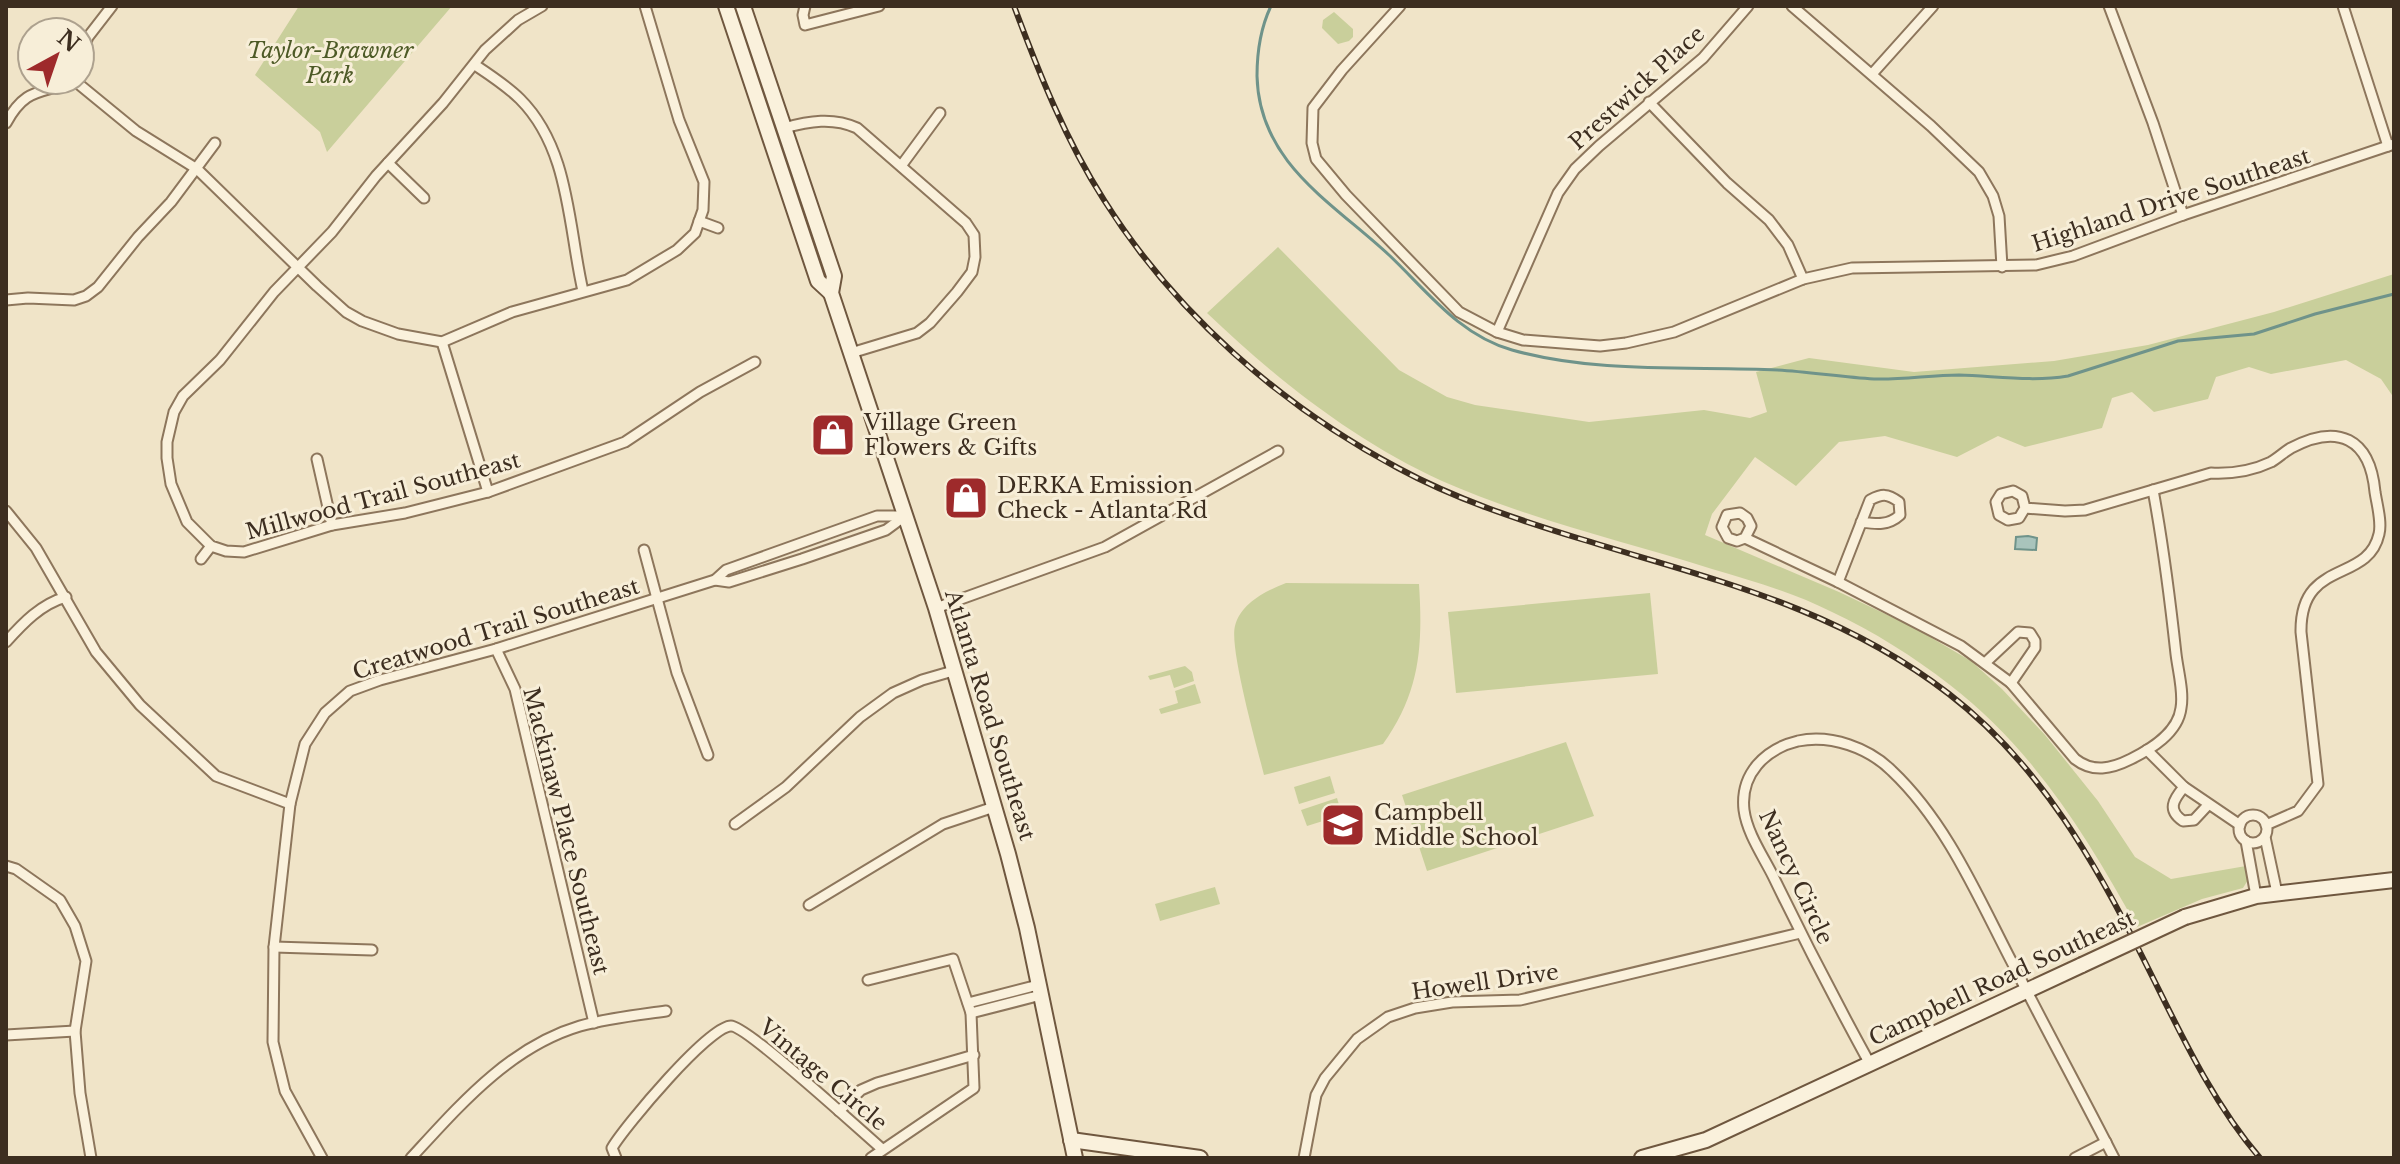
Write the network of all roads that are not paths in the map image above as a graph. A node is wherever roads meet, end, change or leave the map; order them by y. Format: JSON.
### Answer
{"nodes":[{"id":1,"x":112,"y":6,"type":"edge"},
{"id":2,"x":542,"y":6,"type":"edge"},
{"id":3,"x":645,"y":6,"type":"edge"},
{"id":4,"x":726,"y":6,"type":"edge"},
{"id":5,"x":743,"y":6,"type":"edge"},
{"id":6,"x":805,"y":6,"type":"edge"},
{"id":7,"x":879,"y":6,"type":"edge"},
{"id":8,"x":1400,"y":6,"type":"edge"},
{"id":9,"x":1748,"y":6,"type":"edge"},
{"id":10,"x":1792,"y":6,"type":"edge"},
{"id":11,"x":1933,"y":6,"type":"edge"},
{"id":12,"x":2109,"y":6,"type":"edge"},
{"id":13,"x":2343,"y":6,"type":"edge"},
{"id":14,"x":96,"y":27,"type":"edge"},
{"id":15,"x":475,"y":65,"type":"junction"},
{"id":16,"x":1872,"y":74,"type":"junction"},
{"id":17,"x":28,"y":96,"type":"edge"},
{"id":18,"x":95,"y":96,"type":"edge"},
{"id":19,"x":1649,"y":102,"type":"junction"},
{"id":20,"x":940,"y":113,"type":"dead end"},
{"id":21,"x":6,"y":123,"type":"edge"},
{"id":22,"x":784,"y":128,"type":"junction"},
{"id":23,"x":215,"y":143,"type":"dead end"},
{"id":24,"x":2391,"y":145,"type":"edge"},
{"id":25,"x":388,"y":163,"type":"junction"},
{"id":26,"x":901,"y":166,"type":"junction"},
{"id":27,"x":197,"y":169,"type":"junction"},
{"id":28,"x":424,"y":198,"type":"dead end"},
{"id":29,"x":2183,"y":215,"type":"junction"},
{"id":30,"x":699,"y":221,"type":"junction"},
{"id":31,"x":718,"y":228,"type":"dead end"},
{"id":32,"x":299,"y":267,"type":"junction"},
{"id":33,"x":2002,"y":267,"type":"junction"},
{"id":34,"x":1803,"y":279,"type":"junction"},
{"id":35,"x":583,"y":291,"type":"junction"},
{"id":36,"x":831,"y":293,"type":"junction"},
{"id":37,"x":6,"y":300,"type":"edge"},
{"id":38,"x":1497,"y":332,"type":"junction"},
{"id":39,"x":442,"y":342,"type":"junction"},
{"id":40,"x":851,"y":353,"type":"junction"},
{"id":41,"x":755,"y":362,"type":"dead end"},
{"id":42,"x":1278,"y":451,"type":"dead end"},
{"id":43,"x":317,"y":459,"type":"dead end"},
{"id":44,"x":2153,"y":490,"type":"junction"},
{"id":45,"x":488,"y":492,"type":"junction"},
{"id":46,"x":2025,"y":508,"type":"dead end"},
{"id":47,"x":6,"y":511,"type":"edge"},
{"id":48,"x":905,"y":516,"type":"junction"},
{"id":49,"x":1861,"y":522,"type":"dead end"},
{"id":50,"x":332,"y":525,"type":"junction"},
{"id":51,"x":1745,"y":538,"type":"dead end"},
{"id":52,"x":211,"y":546,"type":"junction"},
{"id":53,"x":644,"y":550,"type":"dead end"},
{"id":54,"x":201,"y":559,"type":"dead end"},
{"id":55,"x":715,"y":580,"type":"junction"},
{"id":56,"x":1838,"y":582,"type":"junction"},
{"id":57,"x":66,"y":597,"type":"junction"},
{"id":58,"x":656,"y":599,"type":"junction"},
{"id":59,"x":936,"y":608,"type":"junction"},
{"id":60,"x":6,"y":642,"type":"edge"},
{"id":61,"x":496,"y":649,"type":"junction"},
{"id":62,"x":1985,"y":663,"type":"junction"},
{"id":63,"x":953,"y":671,"type":"junction"},
{"id":64,"x":2011,"y":683,"type":"junction"},
{"id":65,"x":2147,"y":750,"type":"junction"},
{"id":66,"x":708,"y":755,"type":"dead end"},
{"id":67,"x":2184,"y":787,"type":"junction"},
{"id":68,"x":290,"y":804,"type":"junction"},
{"id":69,"x":2208,"y":805,"type":"junction"},
{"id":70,"x":994,"y":807,"type":"junction"},
{"id":71,"x":735,"y":824,"type":"dead end"},
{"id":72,"x":2240,"y":825,"type":"junction"},
{"id":73,"x":2266,"y":825,"type":"junction"},
{"id":74,"x":2265,"y":837,"type":"junction"},
{"id":75,"x":2246,"y":841,"type":"junction"},
{"id":76,"x":6,"y":866,"type":"edge"},
{"id":77,"x":2394,"y":880,"type":"edge"},
{"id":78,"x":2277,"y":893,"type":"junction"},
{"id":79,"x":2256,"y":896,"type":"junction"},
{"id":80,"x":809,"y":905,"type":"dead end"},
{"id":81,"x":1800,"y":933,"type":"junction"},
{"id":82,"x":274,"y":947,"type":"junction"},
{"id":83,"x":372,"y":950,"type":"dead end"},
{"id":84,"x":868,"y":980,"type":"dead end"},
{"id":85,"x":1040,"y":990,"type":"junction"},
{"id":86,"x":2026,"y":991,"type":"junction"},
{"id":87,"x":970,"y":1008,"type":"junction"},
{"id":88,"x":666,"y":1011,"type":"dead end"},
{"id":89,"x":594,"y":1023,"type":"junction"},
{"id":90,"x":75,"y":1031,"type":"junction"},
{"id":91,"x":6,"y":1035,"type":"edge"},
{"id":92,"x":974,"y":1055,"type":"junction"},
{"id":93,"x":1870,"y":1064,"type":"junction"},
{"id":94,"x":839,"y":1111,"type":"junction"},
{"id":95,"x":1071,"y":1140,"type":"junction"},
{"id":96,"x":2106,"y":1142,"type":"junction"},
{"id":97,"x":882,"y":1149,"type":"junction"},
{"id":98,"x":1143,"y":1150,"type":"junction"},
{"id":99,"x":91,"y":1158,"type":"edge"},
{"id":100,"x":322,"y":1158,"type":"edge"},
{"id":101,"x":411,"y":1158,"type":"edge"},
{"id":102,"x":616,"y":1158,"type":"edge"},
{"id":103,"x":871,"y":1158,"type":"edge"},
{"id":104,"x":1075,"y":1158,"type":"edge"},
{"id":105,"x":1119,"y":1158,"type":"edge"},
{"id":106,"x":1200,"y":1158,"type":"edge"},
{"id":107,"x":1304,"y":1158,"type":"edge"},
{"id":108,"x":1642,"y":1158,"type":"edge"},
{"id":109,"x":2075,"y":1158,"type":"edge"},
{"id":110,"x":2114,"y":1158,"type":"edge"}],
"edges":[{"from":1,"to":14,"type":"street"},
{"from":2,"to":15,"type":"street"},
{"from":3,"to":30,"type":"street"},
{"from":4,"to":36,"type":"main road","name":"Atlanta Road Southeast"},
{"from":5,"to":22,"type":"main road","name":"Atlanta Road Southeast"},
{"from":6,"to":7,"type":"street"},
{"from":8,"to":38,"type":"street","name":"Highland Drive Southeast"},
{"from":9,"to":19,"type":"street","name":"Prestwick Place"},
{"from":10,"to":16,"type":"street"},
{"from":11,"to":16,"type":"street"},
{"from":12,"to":29,"type":"street"},
{"from":13,"to":24,"type":"street"},
{"from":15,"to":25,"type":"street"},
{"from":15,"to":35,"type":"street"},
{"from":16,"to":33,"type":"street"},
{"from":17,"to":21,"type":"street"},
{"from":18,"to":27,"type":"street"},
{"from":19,"to":34,"type":"street"},
{"from":19,"to":38,"type":"street","name":"Prestwick Place"},
{"from":20,"to":26,"type":"street"},
{"from":22,"to":26,"type":"street"},
{"from":22,"to":36,"type":"main road","name":"Atlanta Road Southeast"},
{"from":23,"to":27,"type":"street"},
{"from":24,"to":29,"type":"street","name":"Highland Drive Southeast"},
{"from":25,"to":28,"type":"street"},
{"from":25,"to":32,"type":"street"},
{"from":26,"to":40,"type":"street"},
{"from":27,"to":32,"type":"street"},
{"from":27,"to":37,"type":"street"},
{"from":29,"to":33,"type":"street","name":"Highland Drive Southeast"},
{"from":30,"to":31,"type":"street"},
{"from":30,"to":35,"type":"street"},
{"from":32,"to":39,"type":"street"},
{"from":32,"to":52,"type":"street"},
{"from":33,"to":34,"type":"street","name":"Highland Drive Southeast"},
{"from":34,"to":38,"type":"street","name":"Highland Drive Southeast"},
{"from":35,"to":39,"type":"street"},
{"from":36,"to":40,"type":"main road","name":"Atlanta Road Southeast"},
{"from":39,"to":45,"type":"street"},
{"from":40,"to":48,"type":"main road","name":"Atlanta Road Southeast"},
{"from":41,"to":45,"type":"street","name":"Millwood Trail Southeast"},
{"from":42,"to":59,"type":"street"},
{"from":43,"to":50,"type":"street"},
{"from":44,"to":46,"type":"street"},
{"from":44,"to":65,"type":"street"},
{"from":44,"to":73,"type":"street"},
{"from":45,"to":50,"type":"street","name":"Millwood Trail Southeast"},
{"from":47,"to":57,"type":"street"},
{"from":48,"to":55,"type":"street","name":"Creatwood Trail Southeast"},
{"from":48,"to":55,"type":"street","name":"Creatwood Trail Southeast"},
{"from":48,"to":59,"type":"main road","name":"Atlanta Road Southeast"},
{"from":49,"to":56,"type":"street"},
{"from":50,"to":52,"type":"street","name":"Millwood Trail Southeast"},
{"from":51,"to":56,"type":"street"},
{"from":52,"to":54,"type":"street"},
{"from":53,"to":58,"type":"street"},
{"from":55,"to":58,"type":"street","name":"Creatwood Trail Southeast"},
{"from":56,"to":62,"type":"street"},
{"from":57,"to":60,"type":"street"},
{"from":57,"to":68,"type":"street"},
{"from":58,"to":61,"type":"street","name":"Creatwood Trail Southeast"},
{"from":58,"to":66,"type":"street"},
{"from":59,"to":63,"type":"main road","name":"Atlanta Road Southeast"},
{"from":61,"to":68,"type":"street","name":"Creatwood Trail Southeast"},
{"from":61,"to":89,"type":"street","name":"Mackinaw Place Southeast"},
{"from":62,"to":64,"type":"street"},
{"from":62,"to":64,"type":"street"},
{"from":63,"to":70,"type":"main road","name":"Atlanta Road Southeast"},
{"from":63,"to":71,"type":"street"},
{"from":64,"to":65,"type":"street"},
{"from":65,"to":67,"type":"street"},
{"from":67,"to":69,"type":"street"},
{"from":67,"to":69,"type":"street"},
{"from":68,"to":82,"type":"street","name":"Creatwood Trail Southeast"},
{"from":69,"to":72,"type":"street"},
{"from":70,"to":80,"type":"street"},
{"from":70,"to":85,"type":"main road","name":"Atlanta Road Southeast"},
{"from":72,"to":73,"type":"street"},
{"from":72,"to":75,"type":"street"},
{"from":73,"to":74,"type":"street"},
{"from":74,"to":75,"type":"street"},
{"from":74,"to":78,"type":"street"},
{"from":75,"to":79,"type":"street"},
{"from":76,"to":90,"type":"street"},
{"from":77,"to":78,"type":"main road","name":"Campbell Road Southeast"},
{"from":78,"to":79,"type":"main road","name":"Campbell Road Southeast"},
{"from":79,"to":86,"type":"main road","name":"Campbell Road Southeast","bridge":true},
{"from":81,"to":86,"type":"street","name":"Nancy Circle"},
{"from":81,"to":93,"type":"street","name":"Nancy Circle"},
{"from":81,"to":107,"type":"street","name":"Howell Drive"},
{"from":82,"to":83,"type":"street"},
{"from":82,"to":100,"type":"street","name":"Creatwood Trail Southeast"},
{"from":84,"to":87,"type":"street","name":"Vintage Circle"},
{"from":85,"to":87,"type":"street"},
{"from":85,"to":95,"type":"main road","name":"Atlanta Road Southeast"},
{"from":86,"to":93,"type":"main road","name":"Campbell Road Southeast"},
{"from":86,"to":96,"type":"street","name":"Nancy Circle"},
{"from":87,"to":92,"type":"street","name":"Vintage Circle"},
{"from":88,"to":89,"type":"street"},
{"from":89,"to":101,"type":"street"},
{"from":90,"to":91,"type":"street"},
{"from":90,"to":99,"type":"street"},
{"from":92,"to":94,"type":"street"},
{"from":92,"to":97,"type":"street","name":"Vintage Circle"},
{"from":93,"to":108,"type":"main road","name":"Campbell Road Southeast"},
{"from":94,"to":97,"type":"street","name":"Vintage Circle"},
{"from":94,"to":102,"type":"street","name":"Vintage Circle"},
{"from":95,"to":98,"type":"main road"},
{"from":95,"to":104,"type":"main road","name":"Atlanta Road Southeast"},
{"from":96,"to":109,"type":"street"},
{"from":96,"to":110,"type":"street","name":"Nancy Circle"},
{"from":97,"to":103,"type":"street","name":"Vintage Circle"},
{"from":98,"to":105,"type":"main road"},
{"from":98,"to":106,"type":"main road"}]}
